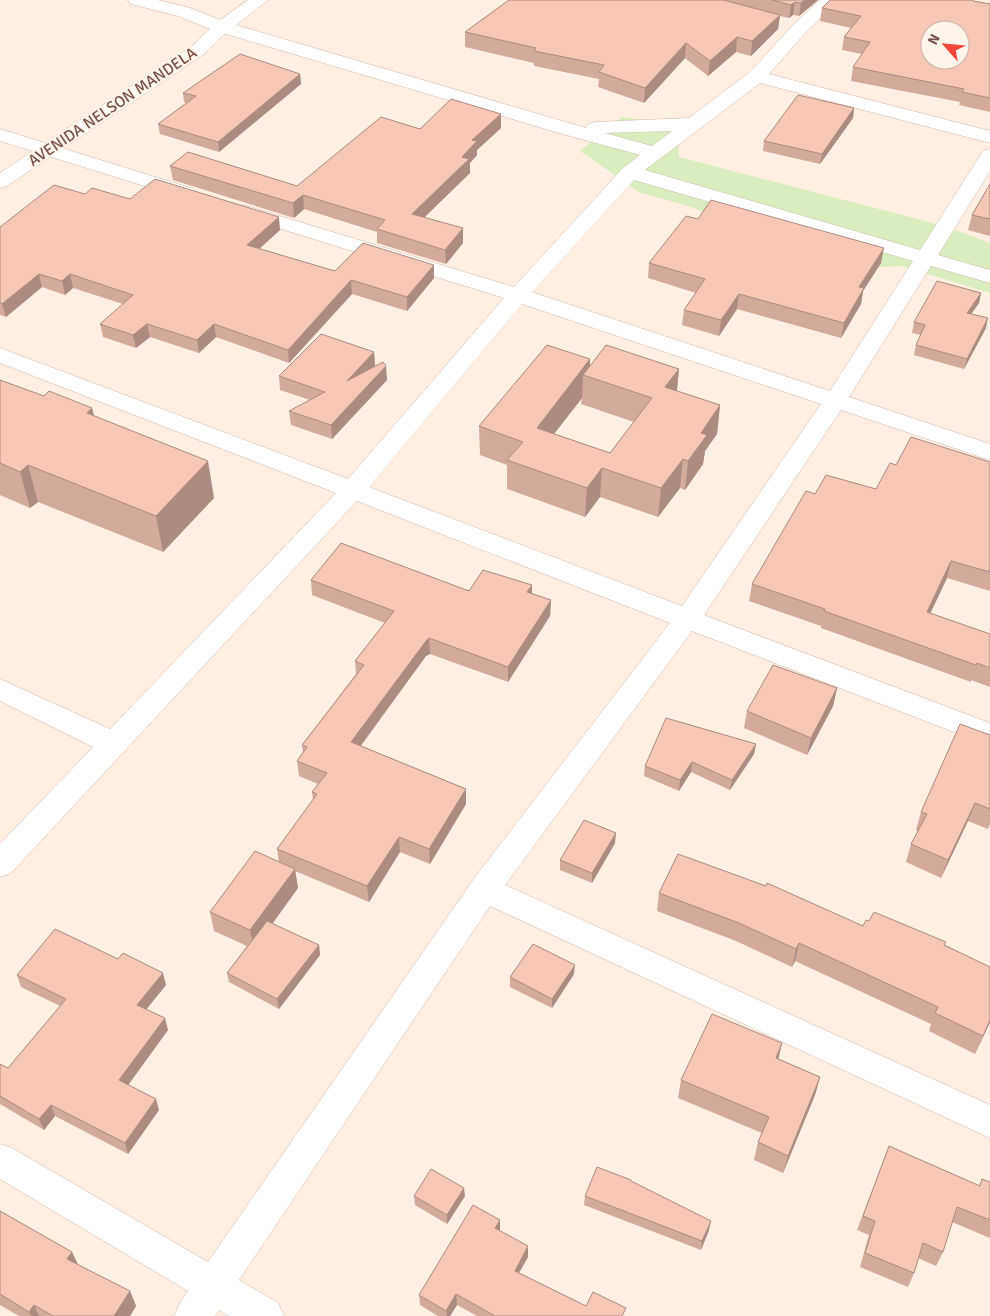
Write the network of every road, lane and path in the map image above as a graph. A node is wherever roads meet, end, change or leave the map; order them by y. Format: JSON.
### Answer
{"nodes":[{"id":1,"x":138,"y":0,"type":"edge"},
{"id":2,"x":259,"y":0,"type":"edge"},
{"id":3,"x":830,"y":0,"type":"edge"},
{"id":4,"x":222,"y":27,"type":"junction"},
{"id":5,"x":757,"y":76,"type":"junction"},
{"id":6,"x":695,"y":124,"type":"junction"},
{"id":7,"x":566,"y":129,"type":"junction"},
{"id":8,"x":0,"y":135,"type":"edge"},
{"id":9,"x":990,"y":137,"type":"edge"},
{"id":10,"x":46,"y":150,"type":"junction"},
{"id":11,"x":655,"y":153,"type":"junction"},
{"id":12,"x":990,"y":155,"type":"edge"},
{"id":13,"x":630,"y":172,"type":"junction"},
{"id":14,"x":0,"y":182,"type":"edge"},
{"id":15,"x":924,"y":258,"type":"junction"},
{"id":16,"x":990,"y":277,"type":"edge"},
{"id":17,"x":518,"y":296,"type":"junction"},
{"id":18,"x":0,"y":355,"type":"edge"},
{"id":19,"x":836,"y":400,"type":"junction"},
{"id":20,"x":990,"y":452,"type":"edge"},
{"id":21,"x":354,"y":489,"type":"junction"},
{"id":22,"x":687,"y":619,"type":"junction"},
{"id":23,"x":0,"y":689,"type":"edge"},
{"id":24,"x":990,"y":735,"type":"edge"},
{"id":25,"x":114,"y":744,"type":"junction"},
{"id":26,"x":0,"y":864,"type":"edge"},
{"id":27,"x":484,"y":889,"type":"junction"},
{"id":28,"x":990,"y":1122,"type":"edge"},
{"id":29,"x":0,"y":1160,"type":"edge"},
{"id":30,"x":213,"y":1285,"type":"junction"},
{"id":31,"x":193,"y":1316,"type":"edge"},
{"id":32,"x":265,"y":1316,"type":"edge"}],
"edges":[{"from":1,"to":4,"type":"street"},
{"from":2,"to":4,"type":"street","name":"AVENIDA NELSON MANDELA"},
{"from":3,"to":5,"type":"street"},
{"from":4,"to":7,"type":"street"},
{"from":4,"to":10,"type":"street","name":"AVENIDA NELSON MANDELA"},
{"from":5,"to":6,"type":"street"},
{"from":5,"to":9,"type":"street"},
{"from":6,"to":7,"type":"street"},
{"from":6,"to":11,"type":"street"},
{"from":7,"to":11,"type":"street"},
{"from":8,"to":10,"type":"street"},
{"from":10,"to":14,"type":"street","name":"AVENIDA NELSON MANDELA"},
{"from":10,"to":17,"type":"street"},
{"from":11,"to":13,"type":"street"},
{"from":12,"to":15,"type":"street"},
{"from":13,"to":15,"type":"street"},
{"from":13,"to":17,"type":"street"},
{"from":15,"to":16,"type":"street"},
{"from":15,"to":19,"type":"street"},
{"from":17,"to":19,"type":"street"},
{"from":17,"to":21,"type":"street"},
{"from":18,"to":21,"type":"street"},
{"from":19,"to":20,"type":"street"},
{"from":19,"to":22,"type":"street"},
{"from":21,"to":22,"type":"street"},
{"from":21,"to":25,"type":"street"},
{"from":22,"to":24,"type":"street"},
{"from":22,"to":27,"type":"street"},
{"from":23,"to":25,"type":"street"},
{"from":25,"to":26,"type":"street"},
{"from":27,"to":28,"type":"street"},
{"from":27,"to":30,"type":"street"},
{"from":29,"to":30,"type":"street"},
{"from":30,"to":31,"type":"street"},
{"from":30,"to":32,"type":"street"}]}
